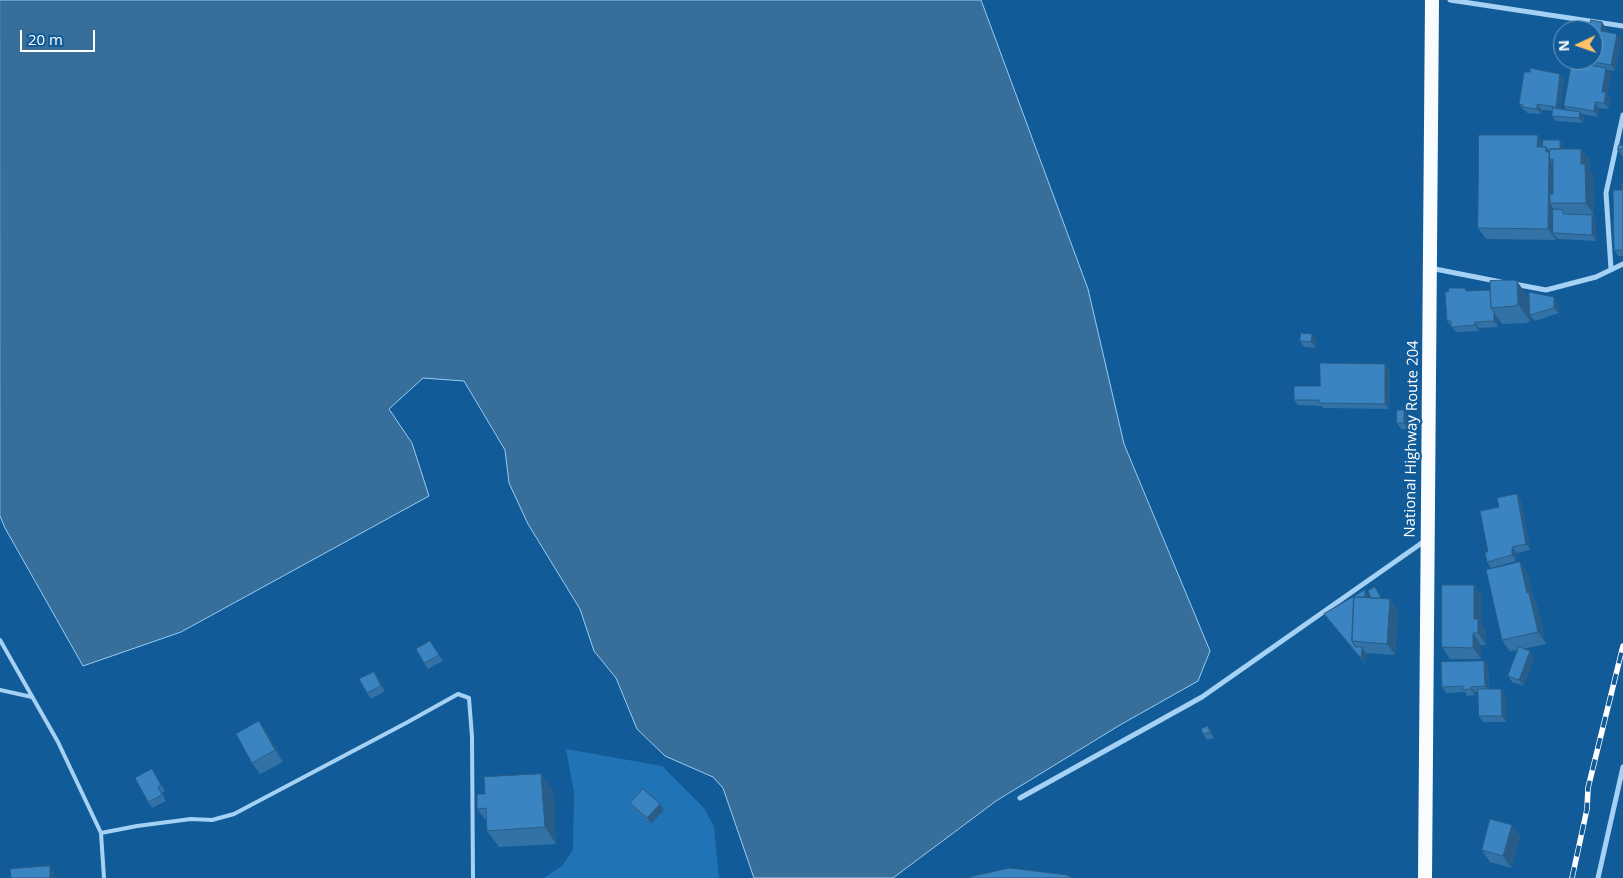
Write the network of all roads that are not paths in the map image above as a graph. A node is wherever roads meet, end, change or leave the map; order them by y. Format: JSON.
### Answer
{"nodes":[{"id":1,"x":1432,"y":0,"type":"edge"},
{"id":2,"x":1450,"y":0,"type":"edge"},
{"id":3,"x":1623,"y":26,"type":"edge"},
{"id":4,"x":1623,"y":115,"type":"edge"},
{"id":5,"x":1623,"y":264,"type":"edge"},
{"id":6,"x":1430,"y":268,"type":"junction"},
{"id":7,"x":1611,"y":269,"type":"junction"},
{"id":8,"x":1427,"y":539,"type":"junction"},
{"id":9,"x":0,"y":640,"type":"edge"},
{"id":10,"x":0,"y":690,"type":"edge"},
{"id":11,"x":32,"y":697,"type":"junction"},
{"id":12,"x":1623,"y":767,"type":"edge"},
{"id":13,"x":1020,"y":798,"type":"dead end"},
{"id":14,"x":101,"y":833,"type":"junction"},
{"id":15,"x":104,"y":878,"type":"edge"},
{"id":16,"x":473,"y":878,"type":"edge"},
{"id":17,"x":1425,"y":878,"type":"edge"},
{"id":18,"x":1598,"y":878,"type":"edge"}],
"edges":[{"from":1,"to":6,"type":"highway","name":"National Highway Route 204"},
{"from":2,"to":3,"type":"street"},
{"from":4,"to":7,"type":"street"},
{"from":5,"to":7,"type":"street"},
{"from":6,"to":7,"type":"street"},
{"from":6,"to":8,"type":"highway","name":"National Highway Route 204"},
{"from":8,"to":13,"type":"street"},
{"from":8,"to":17,"type":"highway","name":"National Highway Route 204"},
{"from":9,"to":11,"type":"lane"},
{"from":10,"to":11,"type":"lane"},
{"from":11,"to":14,"type":"lane"},
{"from":12,"to":18,"type":"street"},
{"from":14,"to":15,"type":"lane"},
{"from":14,"to":16,"type":"lane"}]}
